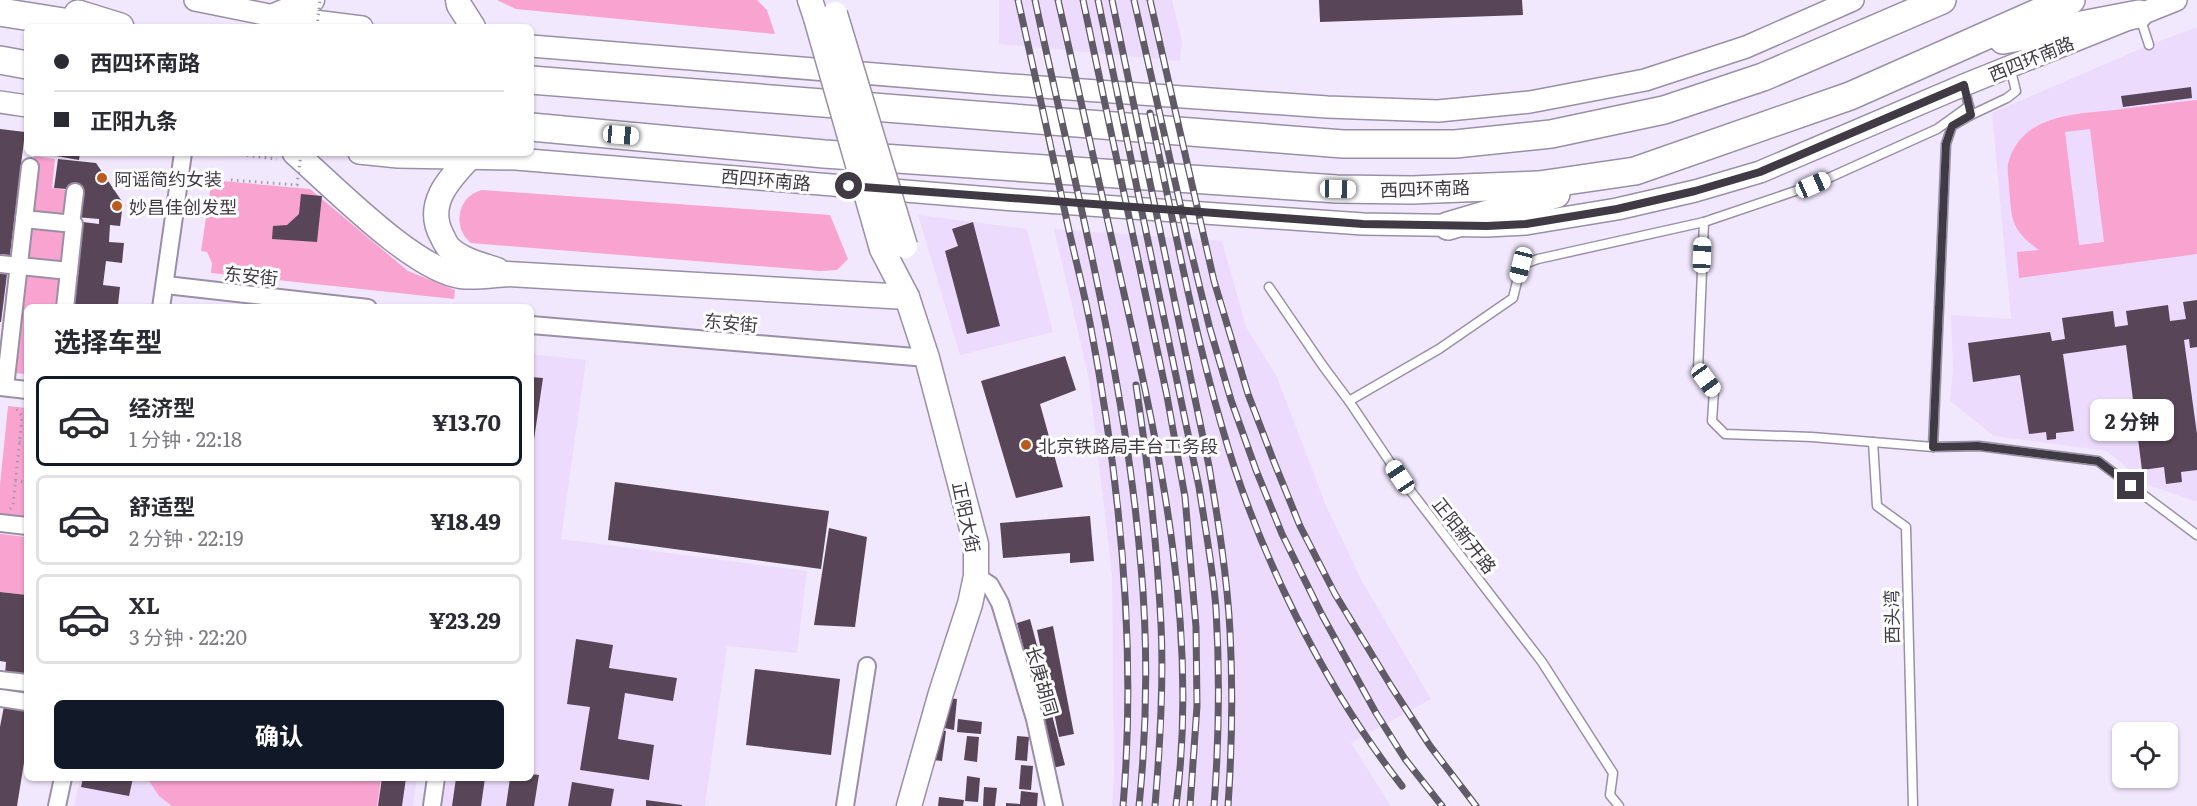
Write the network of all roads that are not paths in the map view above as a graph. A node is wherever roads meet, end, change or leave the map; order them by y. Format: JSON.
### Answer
{"nodes":[{"id":1,"x":31,"y":0,"type":"edge"},
{"id":2,"x":195,"y":0,"type":"edge"},
{"id":3,"x":312,"y":0,"type":"edge"},
{"id":4,"x":458,"y":0,"type":"edge"},
{"id":5,"x":1853,"y":0,"type":"edge"},
{"id":6,"x":1941,"y":0,"type":"edge"},
{"id":7,"x":2071,"y":0,"type":"edge"},
{"id":8,"x":2176,"y":0,"type":"edge"},
{"id":9,"x":229,"y":3,"type":"edge"},
{"id":10,"x":823,"y":8,"type":"edge"},
{"id":11,"x":0,"y":12,"type":"edge"},
{"id":12,"x":2139,"y":14,"type":"junction"},
{"id":13,"x":274,"y":16,"type":"junction"},
{"id":14,"x":76,"y":24,"type":"edge"},
{"id":15,"x":110,"y":24,"type":"edge"},
{"id":16,"x":338,"y":24,"type":"edge"},
{"id":17,"x":471,"y":24,"type":"edge"},
{"id":18,"x":2149,"y":45,"type":"dead end"},
{"id":19,"x":534,"y":46,"type":"edge"},
{"id":20,"x":1960,"y":47,"type":"junction"},
{"id":21,"x":0,"y":60,"type":"edge"},
{"id":22,"x":24,"y":64,"type":"edge"},
{"id":23,"x":2010,"y":66,"type":"junction"},
{"id":24,"x":24,"y":70,"type":"edge"},
{"id":25,"x":0,"y":73,"type":"edge"},
{"id":26,"x":534,"y":80,"type":"edge"},
{"id":27,"x":1964,"y":85,"type":"junction"},
{"id":28,"x":0,"y":102,"type":"edge"},
{"id":29,"x":24,"y":106,"type":"edge"},
{"id":30,"x":1970,"y":110,"type":"junction"},
{"id":31,"x":534,"y":127,"type":"edge"},
{"id":32,"x":183,"y":156,"type":"edge"},
{"id":33,"x":298,"y":156,"type":"edge"},
{"id":34,"x":388,"y":156,"type":"edge"},
{"id":35,"x":469,"y":159,"type":"junction"},
{"id":36,"x":30,"y":166,"type":"dead end"},
{"id":37,"x":1635,"y":171,"type":"junction"},
{"id":38,"x":75,"y":192,"type":"dead end"},
{"id":39,"x":24,"y":219,"type":"junction"},
{"id":40,"x":1704,"y":222,"type":"junction"},
{"id":41,"x":71,"y":224,"type":"junction"},
{"id":42,"x":1448,"y":226,"type":"junction"},
{"id":43,"x":0,"y":264,"type":"edge"},
{"id":44,"x":19,"y":266,"type":"junction"},
{"id":45,"x":69,"y":272,"type":"junction"},
{"id":46,"x":507,"y":274,"type":"junction"},
{"id":47,"x":166,"y":285,"type":"junction"},
{"id":48,"x":1269,"y":287,"type":"dead end"},
{"id":49,"x":908,"y":297,"type":"junction"},
{"id":50,"x":65,"y":304,"type":"edge"},
{"id":51,"x":162,"y":304,"type":"edge"},
{"id":52,"x":298,"y":304,"type":"edge"},
{"id":53,"x":534,"y":325,"type":"edge"},
{"id":54,"x":927,"y":358,"type":"junction"},
{"id":55,"x":24,"y":390,"type":"edge"},
{"id":56,"x":4,"y":391,"type":"edge"},
{"id":57,"x":1349,"y":401,"type":"junction"},
{"id":58,"x":1873,"y":442,"type":"junction"},
{"id":59,"x":1933,"y":447,"type":"junction"},
{"id":60,"x":3,"y":519,"type":"edge"},
{"id":61,"x":24,"y":525,"type":"edge"},
{"id":62,"x":2197,"y":534,"type":"edge"},
{"id":63,"x":976,"y":576,"type":"junction"},
{"id":64,"x":867,"y":666,"type":"dead end"},
{"id":65,"x":0,"y":669,"type":"edge"},
{"id":66,"x":0,"y":679,"type":"edge"},
{"id":67,"x":24,"y":683,"type":"edge"},
{"id":68,"x":0,"y":698,"type":"edge"},
{"id":69,"x":24,"y":702,"type":"edge"},
{"id":70,"x":62,"y":781,"type":"edge"},
{"id":71,"x":436,"y":781,"type":"edge"},
{"id":72,"x":57,"y":806,"type":"edge"},
{"id":73,"x":432,"y":806,"type":"edge"},
{"id":74,"x":845,"y":806,"type":"edge"},
{"id":75,"x":909,"y":806,"type":"edge"},
{"id":76,"x":1054,"y":806,"type":"edge"},
{"id":77,"x":1619,"y":806,"type":"edge"},
{"id":78,"x":1913,"y":806,"type":"edge"}],
"edges":[{"from":1,"to":15,"type":"highway"},
{"from":2,"to":9,"type":"street"},
{"from":3,"to":13,"type":"main road"},
{"from":4,"to":17,"type":"main road"},
{"from":5,"to":19,"type":"street"},
{"from":6,"to":26,"type":"highway"},
{"from":7,"to":20,"type":"highway","name":"西四环南路"},
{"from":8,"to":12,"type":"street","name":"西四环南路"},
{"from":9,"to":13,"type":"street"},
{"from":10,"to":49,"type":"main road","name":"正阳大街","bridge":true},
{"from":11,"to":14,"type":"highway"},
{"from":12,"to":18,"type":"lane"},
{"from":12,"to":20,"type":"highway"},
{"from":12,"to":23,"type":"street","name":"西四环南路"},
{"from":13,"to":16,"type":"street"},
{"from":20,"to":37,"type":"highway","name":"西四环南路"},
{"from":21,"to":22,"type":"highway"},
{"from":23,"to":27,"type":"street","name":"西四环南路"},
{"from":23,"to":30,"type":"lane"},
{"from":24,"to":25,"type":"highway"},
{"from":27,"to":30,"type":"lane"},
{"from":27,"to":42,"type":"street","name":"西四环南路"},
{"from":28,"to":29,"type":"street"},
{"from":30,"to":40,"type":"lane"},
{"from":30,"to":59,"type":"lane"},
{"from":31,"to":37,"type":"highway","name":"西四环南路"},
{"from":32,"to":47,"type":"street"},
{"from":33,"to":46,"type":"main road"},
{"from":34,"to":35,"type":"street","name":"西四环南路"},
{"from":35,"to":42,"type":"street","name":"西四环南路"},
{"from":35,"to":46,"type":"main road"},
{"from":36,"to":39,"type":"street"},
{"from":37,"to":42,"type":"highway"},
{"from":38,"to":41,"type":"street"},
{"from":39,"to":41,"type":"street"},
{"from":39,"to":44,"type":"street"},
{"from":40,"to":57,"type":"lane"},
{"from":40,"to":58,"type":"lane"},
{"from":41,"to":45,"type":"street"},
{"from":43,"to":44,"type":"street"},
{"from":44,"to":45,"type":"street"},
{"from":44,"to":56,"type":"street"},
{"from":45,"to":50,"type":"street"},
{"from":46,"to":49,"type":"main road"},
{"from":47,"to":51,"type":"street"},
{"from":47,"to":52,"type":"street","name":"东安街"},
{"from":48,"to":57,"type":"lane","name":"正阳新开路"},
{"from":49,"to":54,"type":"main road","name":"正阳大街"},
{"from":53,"to":54,"type":"street","name":"东安街"},
{"from":54,"to":63,"type":"main road","name":"正阳大街"},
{"from":55,"to":56,"type":"street"},
{"from":57,"to":77,"type":"lane","name":"正阳新开路"},
{"from":58,"to":59,"type":"lane"},
{"from":58,"to":78,"type":"lane","name":"西头湾"},
{"from":59,"to":62,"type":"lane"},
{"from":60,"to":61,"type":"street"},
{"from":63,"to":75,"type":"main road","name":"正阳大街"},
{"from":63,"to":76,"type":"street","name":"长庚胡同"},
{"from":64,"to":74,"type":"street"},
{"from":65,"to":66,"type":"street"},
{"from":66,"to":67,"type":"street"},
{"from":68,"to":69,"type":"street"},
{"from":70,"to":72,"type":"street"},
{"from":71,"to":73,"type":"street"}]}
